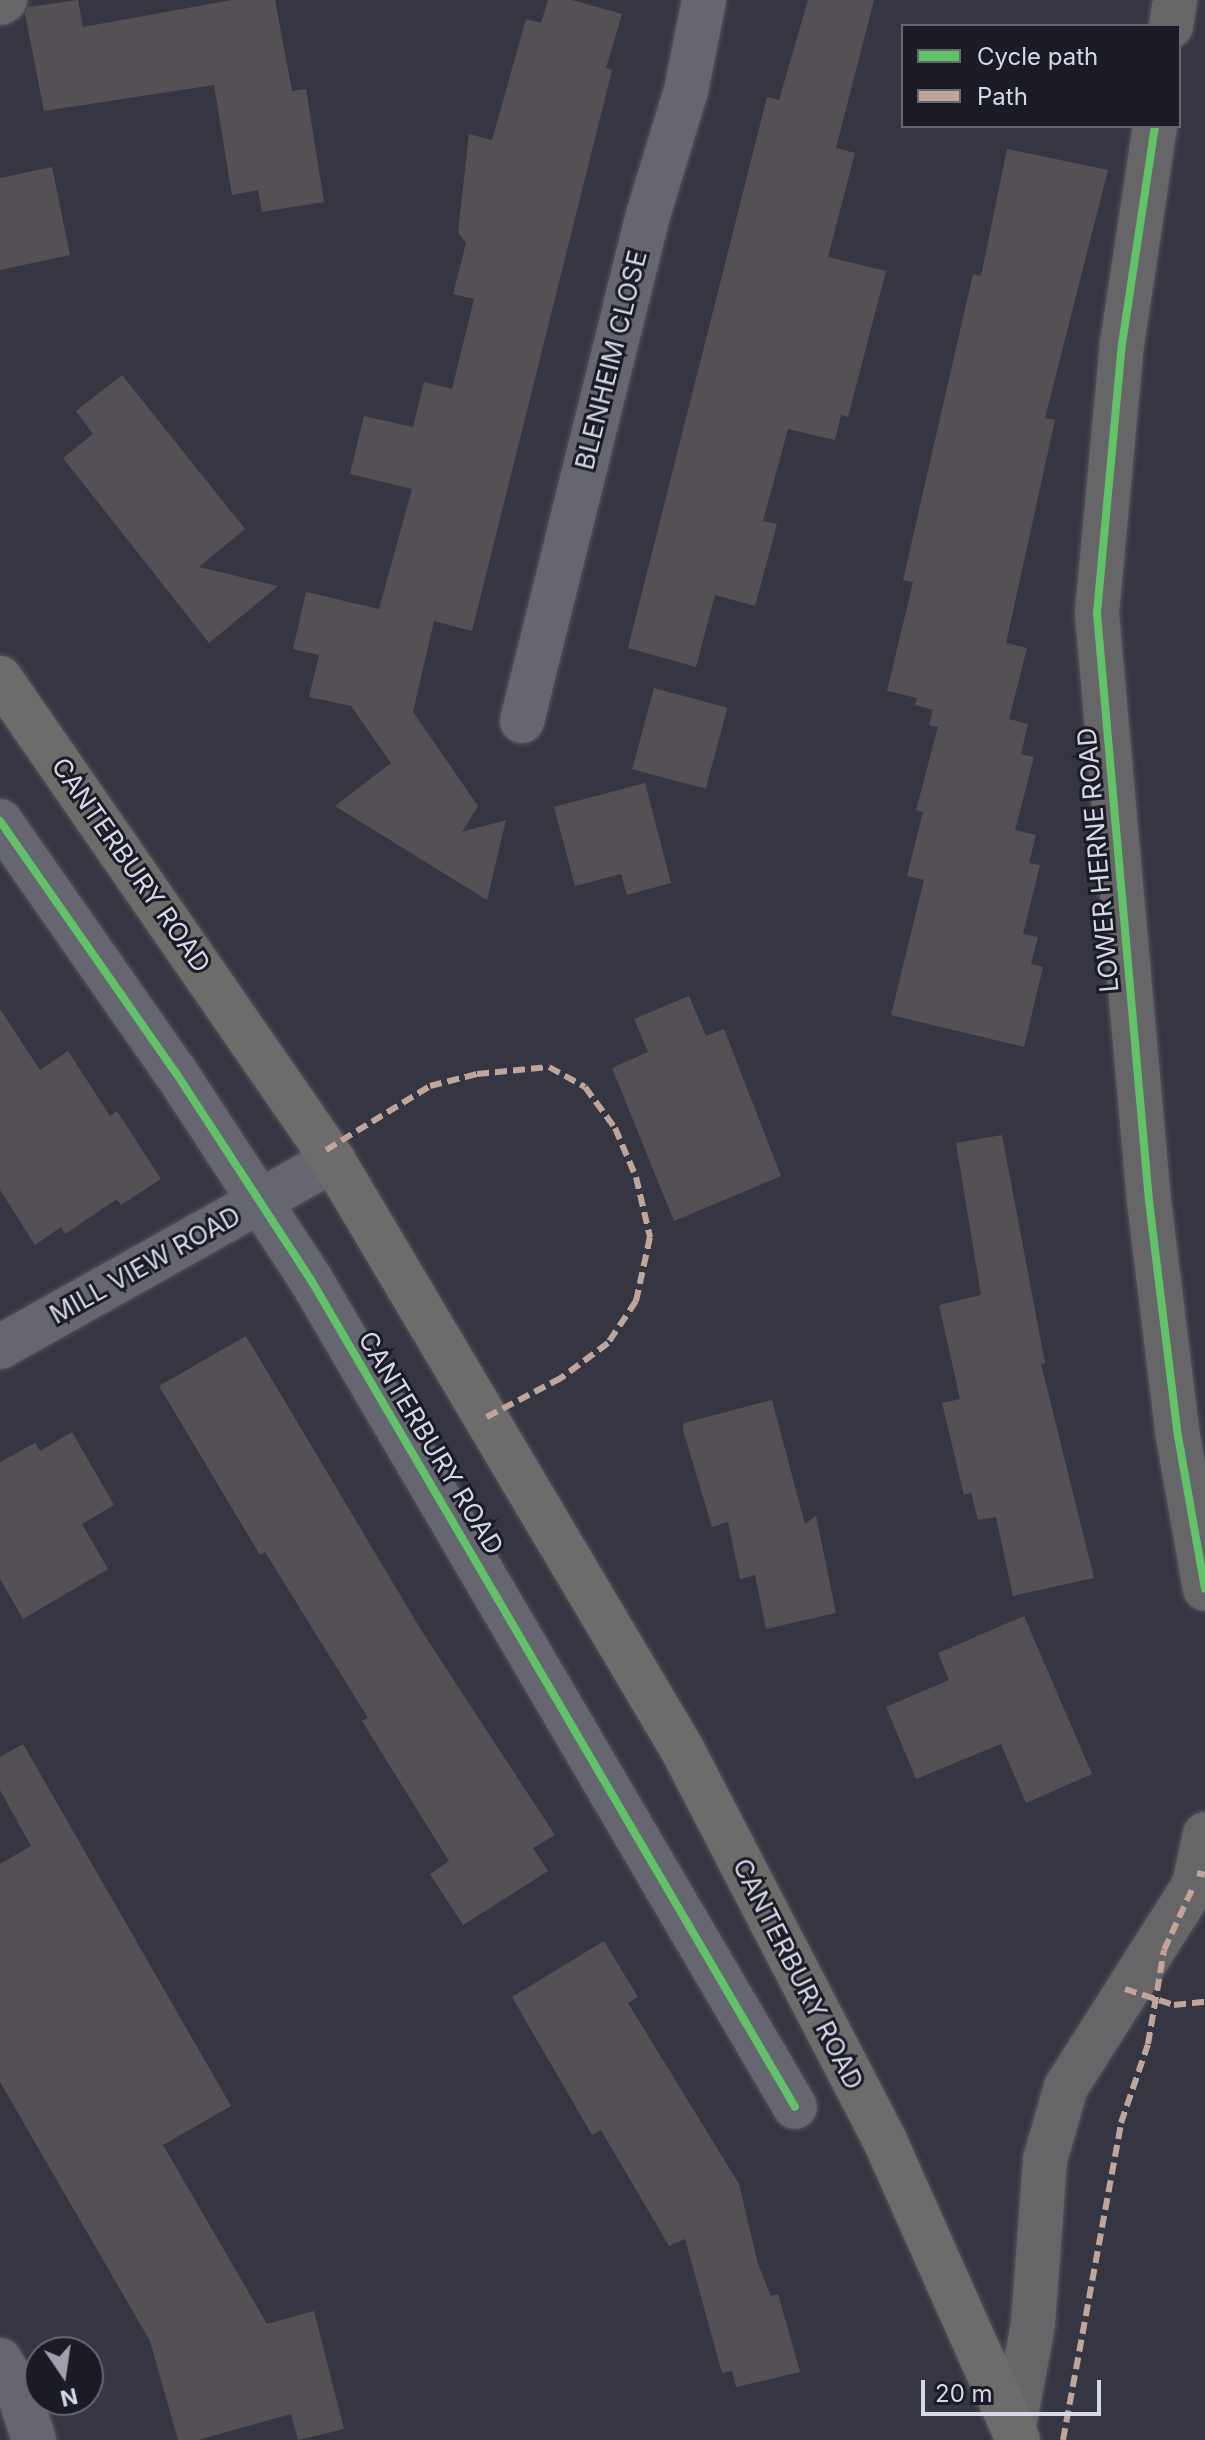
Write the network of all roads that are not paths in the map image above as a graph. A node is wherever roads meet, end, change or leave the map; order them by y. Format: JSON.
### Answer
{"nodes":[{"id":1,"x":704,"y":0,"type":"edge"},
{"id":2,"x":1175,"y":0,"type":"edge"},
{"id":3,"x":1171,"y":24,"type":"edge"},
{"id":4,"x":1155,"y":128,"type":"edge"},
{"id":5,"x":0,"y":678,"type":"edge"},
{"id":6,"x":522,"y":721,"type":"dead end"},
{"id":7,"x":0,"y":821,"type":"edge"},
{"id":8,"x":333,"y":1160,"type":"junction"},
{"id":9,"x":260,"y":1202,"type":"junction"},
{"id":10,"x":0,"y":1347,"type":"edge"},
{"id":11,"x":1205,"y":1589,"type":"edge"},
{"id":12,"x":1205,"y":1834,"type":"edge"},
{"id":13,"x":795,"y":2107,"type":"dead end"},
{"id":14,"x":0,"y":2360,"type":"edge"},
{"id":15,"x":1016,"y":2433,"type":"edge"},
{"id":16,"x":34,"y":2440,"type":"edge"}],
"edges":[{"from":1,"to":6,"type":"street","name":"BLENHEIM CLOSE"},
{"from":2,"to":3,"type":"street"},
{"from":4,"to":11,"type":"street","name":"LOWER HERNE ROAD"},
{"from":5,"to":8,"type":"main road","name":"CANTERBURY ROAD"},
{"from":7,"to":9,"type":"street","name":"CANTERBURY ROAD"},
{"from":8,"to":9,"type":"street","name":"MILL VIEW ROAD"},
{"from":8,"to":15,"type":"main road","name":"CANTERBURY ROAD"},
{"from":9,"to":10,"type":"street","name":"MILL VIEW ROAD"},
{"from":9,"to":13,"type":"street","name":"CANTERBURY ROAD"},
{"from":12,"to":15,"type":"street"},
{"from":14,"to":16,"type":"street"}]}
